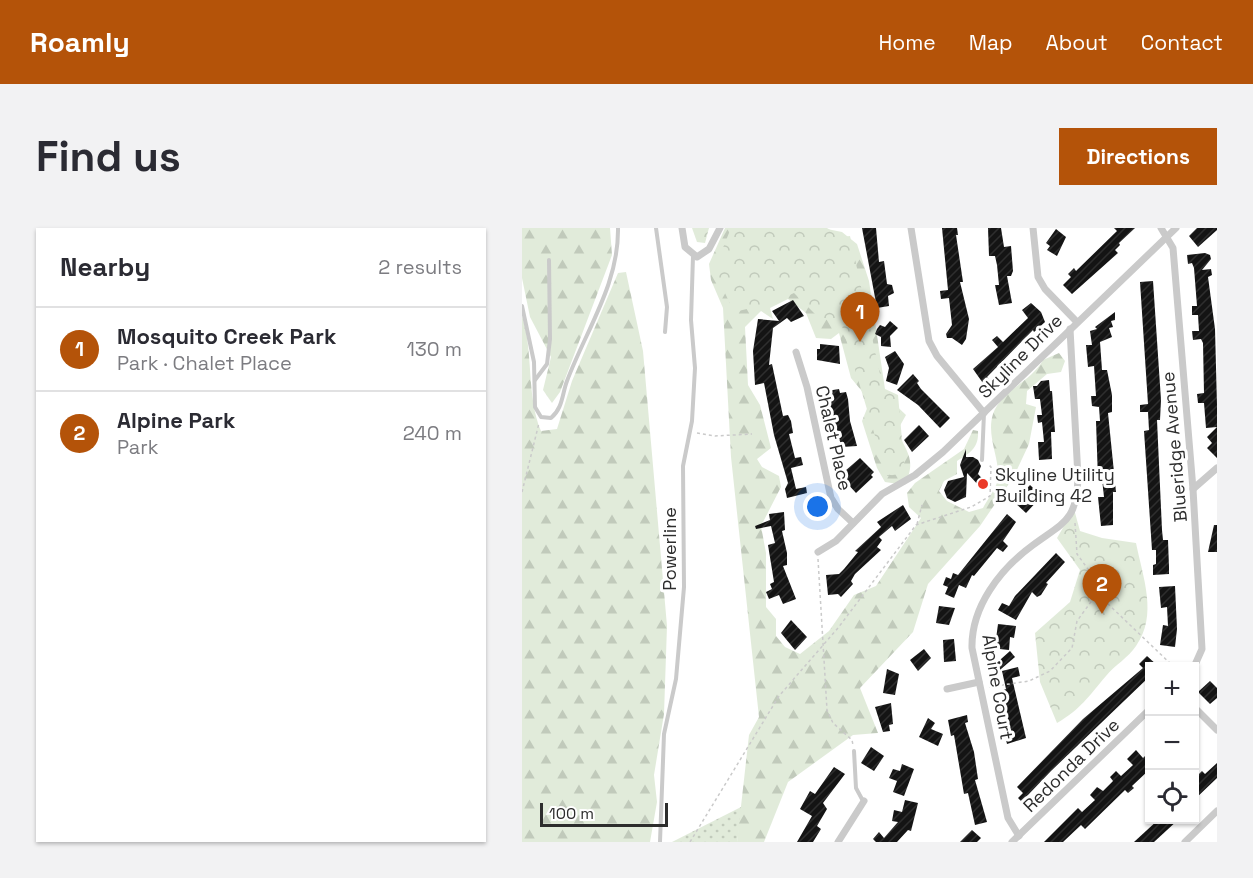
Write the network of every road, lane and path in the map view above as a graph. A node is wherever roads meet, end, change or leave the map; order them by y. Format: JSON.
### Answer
{"nodes":[{"id":1,"x":618,"y":228,"type":"edge"},
{"id":2,"x":656,"y":228,"type":"edge"},
{"id":3,"x":682,"y":228,"type":"edge"},
{"id":4,"x":720,"y":228,"type":"edge"},
{"id":5,"x":911,"y":228,"type":"edge"},
{"id":6,"x":1033,"y":228,"type":"edge"},
{"id":7,"x":1161,"y":228,"type":"edge"},
{"id":8,"x":1176,"y":228,"type":"edge"},
{"id":9,"x":1168,"y":236,"type":"junction"},
{"id":10,"x":693,"y":256,"type":"junction"},
{"id":11,"x":549,"y":260,"type":"dead end"},
{"id":12,"x":522,"y":306,"type":"edge"},
{"id":13,"x":1076,"y":321,"type":"junction"},
{"id":14,"x":1070,"y":329,"type":"junction"},
{"id":15,"x":665,"y":332,"type":"dead end"},
{"id":16,"x":796,"y":352,"type":"dead end"},
{"id":17,"x":534,"y":381,"type":"junction"},
{"id":18,"x":984,"y":413,"type":"junction"},
{"id":19,"x":541,"y":417,"type":"junction"},
{"id":20,"x":691,"y":429,"type":"junction"},
{"id":21,"x":752,"y":434,"type":"dead end"},
{"id":22,"x":982,"y":458,"type":"joint"},
{"id":23,"x":1217,"y":468,"type":"edge"},
{"id":24,"x":1193,"y":489,"type":"junction"},
{"id":25,"x":522,"y":492,"type":"edge"},
{"id":26,"x":922,"y":505,"type":"dead end"},
{"id":27,"x":1074,"y":509,"type":"junction"},
{"id":28,"x":853,"y":523,"type":"junction"},
{"id":29,"x":916,"y":525,"type":"junction"},
{"id":30,"x":818,"y":552,"type":"joint"},
{"id":31,"x":1101,"y":587,"type":"junction"},
{"id":32,"x":822,"y":646,"type":"junction"},
{"id":33,"x":1170,"y":662,"type":"edge"},
{"id":34,"x":1196,"y":662,"type":"edge"},
{"id":35,"x":979,"y":685,"type":"junction"},
{"id":36,"x":947,"y":689,"type":"dead end"},
{"id":37,"x":1199,"y":712,"type":"edge"},
{"id":38,"x":1145,"y":713,"type":"edge"},
{"id":39,"x":1217,"y":730,"type":"edge"},
{"id":40,"x":854,"y":751,"type":"joint"},
{"id":41,"x":864,"y":801,"type":"joint"},
{"id":42,"x":1217,"y":811,"type":"edge"},
{"id":43,"x":1019,"y":836,"type":"junction"},
{"id":44,"x":660,"y":842,"type":"edge"},
{"id":45,"x":690,"y":842,"type":"edge"},
{"id":46,"x":838,"y":842,"type":"edge"},
{"id":47,"x":1012,"y":842,"type":"edge"},
{"id":48,"x":1185,"y":842,"type":"edge"}],
"edges":[{"from":1,"to":19,"type":"lane"},
{"from":2,"to":15,"type":"lane"},
{"from":3,"to":10,"type":"street"},
{"from":4,"to":10,"type":"street"},
{"from":5,"to":18,"type":"street","name":"Skyline Drive"},
{"from":6,"to":13,"type":"street"},
{"from":7,"to":9,"type":"street","name":"Blueridge Avenue"},
{"from":8,"to":9,"type":"street","name":"Skyline Drive"},
{"from":9,"to":13,"type":"street","name":"Skyline Drive"},
{"from":9,"to":24,"type":"street","name":"Blueridge Avenue"},
{"from":10,"to":20,"type":"lane","name":"Powerline"},
{"from":11,"to":17,"type":"lane"},
{"from":12,"to":17,"type":"lane"},
{"from":13,"to":14,"type":"street","name":"Skyline Drive"},
{"from":14,"to":18,"type":"street","name":"Skyline Drive"},
{"from":14,"to":27,"type":"street"},
{"from":16,"to":28,"type":"street","name":"Chalet Place"},
{"from":17,"to":19,"type":"lane"},
{"from":18,"to":22,"type":"lane"},
{"from":18,"to":28,"type":"street","name":"Chalet Place"},
{"from":19,"to":25,"type":"path"},
{"from":20,"to":21,"type":"path"},
{"from":20,"to":44,"type":"lane","name":"Powerline"},
{"from":22,"to":29,"type":"path"},
{"from":23,"to":24,"type":"street"},
{"from":24,"to":34,"type":"street","name":"Blueridge Avenue"},
{"from":26,"to":29,"type":"path"},
{"from":27,"to":31,"type":"path"},
{"from":27,"to":35,"type":"street","name":"Alpine Court"},
{"from":28,"to":30,"type":"street","name":"Chalet Place"},
{"from":29,"to":32,"type":"path"},
{"from":30,"to":32,"type":"path"},
{"from":31,"to":33,"type":"path"},
{"from":31,"to":35,"type":"path"},
{"from":32,"to":40,"type":"path"},
{"from":32,"to":45,"type":"path"},
{"from":35,"to":36,"type":"street"},
{"from":35,"to":43,"type":"street","name":"Alpine Court"},
{"from":37,"to":39,"type":"street"},
{"from":38,"to":43,"type":"street","name":"Redonda Drive"},
{"from":40,"to":41,"type":"lane"},
{"from":41,"to":46,"type":"street"},
{"from":42,"to":48,"type":"street"},
{"from":43,"to":47,"type":"street","name":"Redonda Drive"}]}
